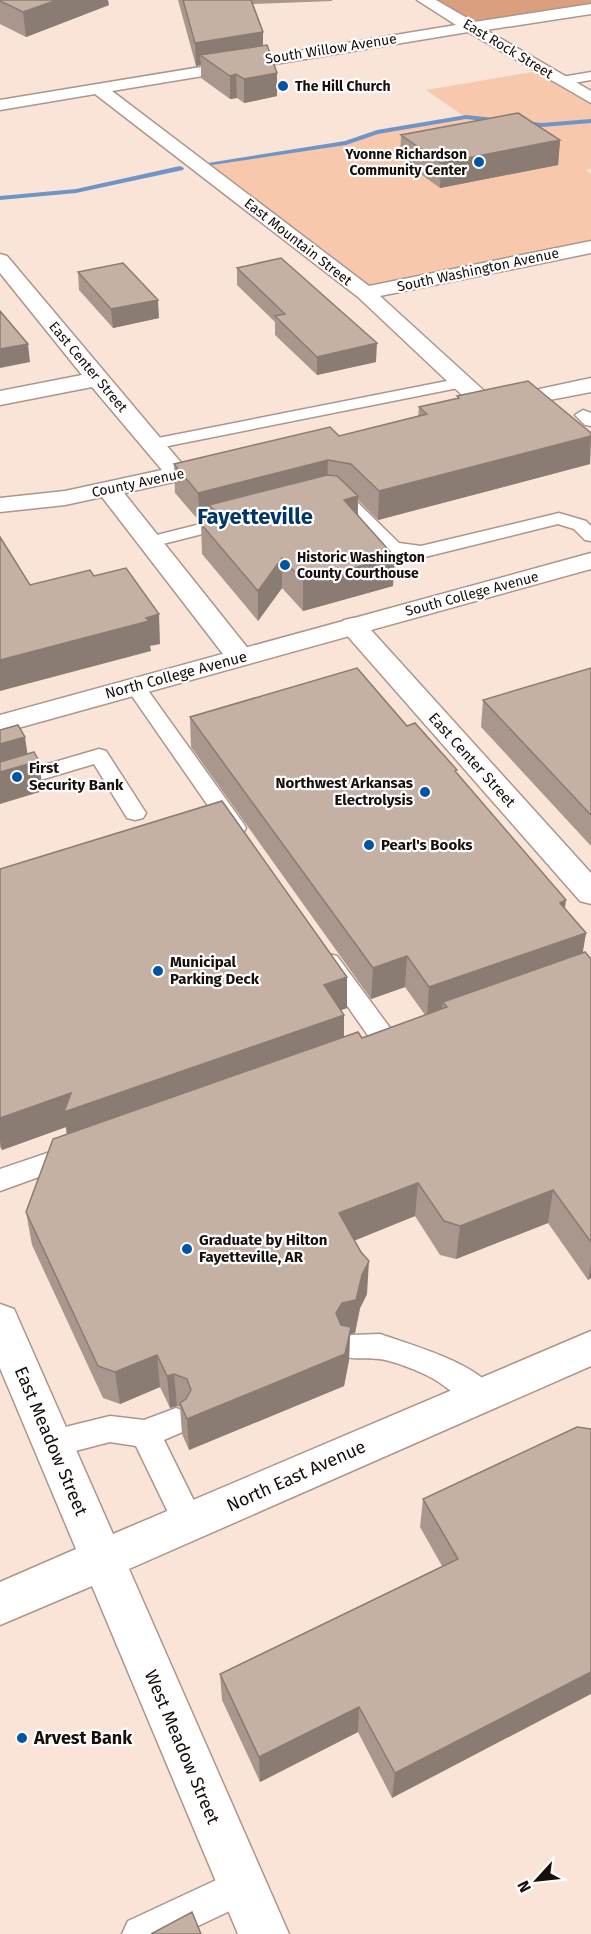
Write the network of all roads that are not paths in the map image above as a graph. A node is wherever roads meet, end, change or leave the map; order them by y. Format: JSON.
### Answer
{"nodes":[{"id":1,"x":425,"y":0,"type":"edge"},
{"id":2,"x":591,"y":9,"type":"edge"},
{"id":3,"x":473,"y":27,"type":"junction"},
{"id":4,"x":591,"y":76,"type":"edge"},
{"id":5,"x":562,"y":81,"type":"junction"},
{"id":6,"x":98,"y":88,"type":"junction"},
{"id":7,"x":591,"y":98,"type":"edge"},
{"id":8,"x":0,"y":105,"type":"edge"},
{"id":9,"x":591,"y":247,"type":"edge"},
{"id":10,"x":0,"y":260,"type":"edge"},
{"id":11,"x":364,"y":293,"type":"junction"},
{"id":12,"x":97,"y":379,"type":"junction"},
{"id":13,"x":462,"y":382,"type":"junction"},
{"id":14,"x":591,"y":385,"type":"edge"},
{"id":15,"x":0,"y":398,"type":"edge"},
{"id":16,"x":488,"y":407,"type":"junction"},
{"id":17,"x":465,"y":412,"type":"edge"},
{"id":18,"x":153,"y":444,"type":"junction"},
{"id":19,"x":236,"y":461,"type":"edge"},
{"id":20,"x":178,"y":474,"type":"junction"},
{"id":21,"x":109,"y":490,"type":"junction"},
{"id":22,"x":316,"y":498,"type":"edge"},
{"id":23,"x":0,"y":505,"type":"edge"},
{"id":24,"x":250,"y":516,"type":"edge"},
{"id":25,"x":591,"y":536,"type":"edge"},
{"id":26,"x":151,"y":542,"type":"junction"},
{"id":27,"x":591,"y":561,"type":"edge"},
{"id":28,"x":353,"y":626,"type":"junction"},
{"id":29,"x":240,"y":657,"type":"junction"},
{"id":30,"x":135,"y":686,"type":"junction"},
{"id":31,"x":0,"y":724,"type":"edge"},
{"id":32,"x":0,"y":785,"type":"edge"},
{"id":33,"x":135,"y":813,"type":"dead end"},
{"id":34,"x":244,"y":841,"type":"edge"},
{"id":35,"x":591,"y":893,"type":"edge"},
{"id":36,"x":319,"y":947,"type":"edge"},
{"id":37,"x":386,"y":1043,"type":"edge"},
{"id":38,"x":99,"y":1145,"type":"edge"},
{"id":39,"x":0,"y":1180,"type":"edge"},
{"id":40,"x":0,"y":1321,"type":"edge"},
{"id":41,"x":352,"y":1347,"type":"edge"},
{"id":42,"x":591,"y":1348,"type":"edge"},
{"id":43,"x":482,"y":1395,"type":"junction"},
{"id":44,"x":176,"y":1421,"type":"dead end"},
{"id":45,"x":145,"y":1434,"type":"junction"},
{"id":46,"x":52,"y":1443,"type":"junction"},
{"id":47,"x":189,"y":1523,"type":"junction"},
{"id":48,"x":101,"y":1560,"type":"junction"},
{"id":49,"x":0,"y":1604,"type":"edge"},
{"id":50,"x":242,"y":1886,"type":"junction"},
{"id":51,"x":141,"y":1934,"type":"edge"},
{"id":52,"x":264,"y":1934,"type":"edge"}],
"edges":[{"from":1,"to":3,"type":"street","name":"East Rock Street"},
{"from":2,"to":3,"type":"street","name":"South Willow Avenue"},
{"from":3,"to":5,"type":"street","name":"East Rock Street"},
{"from":3,"to":6,"type":"street","name":"South Willow Avenue"},
{"from":4,"to":5,"type":"lane"},
{"from":5,"to":7,"type":"street","name":"East Rock Street"},
{"from":6,"to":8,"type":"street","name":"South Willow Avenue"},
{"from":6,"to":11,"type":"street","name":"East Mountain Street"},
{"from":9,"to":11,"type":"street","name":"South Washington Avenue"},
{"from":10,"to":12,"type":"street","name":"East Center Street"},
{"from":11,"to":13,"type":"street","name":"East Mountain Street"},
{"from":12,"to":15,"type":"street"},
{"from":12,"to":18,"type":"street","name":"East Center Street"},
{"from":13,"to":16,"type":"street","name":"East Mountain Street"},
{"from":13,"to":18,"type":"lane"},
{"from":14,"to":16,"type":"street"},
{"from":16,"to":17,"type":"street"},
{"from":18,"to":20,"type":"street","name":"East Center Street"},
{"from":19,"to":20,"type":"street","name":"County Avenue"},
{"from":20,"to":21,"type":"street","name":"County Avenue"},
{"from":21,"to":23,"type":"street","name":"County Avenue"},
{"from":21,"to":26,"type":"street"},
{"from":22,"to":25,"type":"lane"},
{"from":24,"to":26,"type":"lane"},
{"from":26,"to":29,"type":"street"},
{"from":27,"to":28,"type":"street","name":"South College Avenue"},
{"from":28,"to":29,"type":"street","name":"North College Avenue"},
{"from":28,"to":35,"type":"street","name":"East Center Street"},
{"from":29,"to":30,"type":"street","name":"North College Avenue"},
{"from":30,"to":31,"type":"street","name":"North College Avenue"},
{"from":30,"to":34,"type":"lane"},
{"from":32,"to":33,"type":"lane"},
{"from":36,"to":37,"type":"lane"},
{"from":38,"to":39,"type":"lane"},
{"from":40,"to":46,"type":"street","name":"East Meadow Street"},
{"from":41,"to":43,"type":"lane"},
{"from":42,"to":43,"type":"street","name":"North East Avenue"},
{"from":43,"to":47,"type":"street","name":"North East Avenue"},
{"from":44,"to":45,"type":"lane"},
{"from":45,"to":46,"type":"lane"},
{"from":45,"to":47,"type":"lane"},
{"from":46,"to":48,"type":"street","name":"East Meadow Street"},
{"from":47,"to":48,"type":"street","name":"North East Avenue"},
{"from":48,"to":49,"type":"street","name":"North East Avenue"},
{"from":48,"to":50,"type":"street","name":"West Meadow Street"},
{"from":50,"to":51,"type":"lane"},
{"from":50,"to":52,"type":"street","name":"West Meadow Street"}]}
